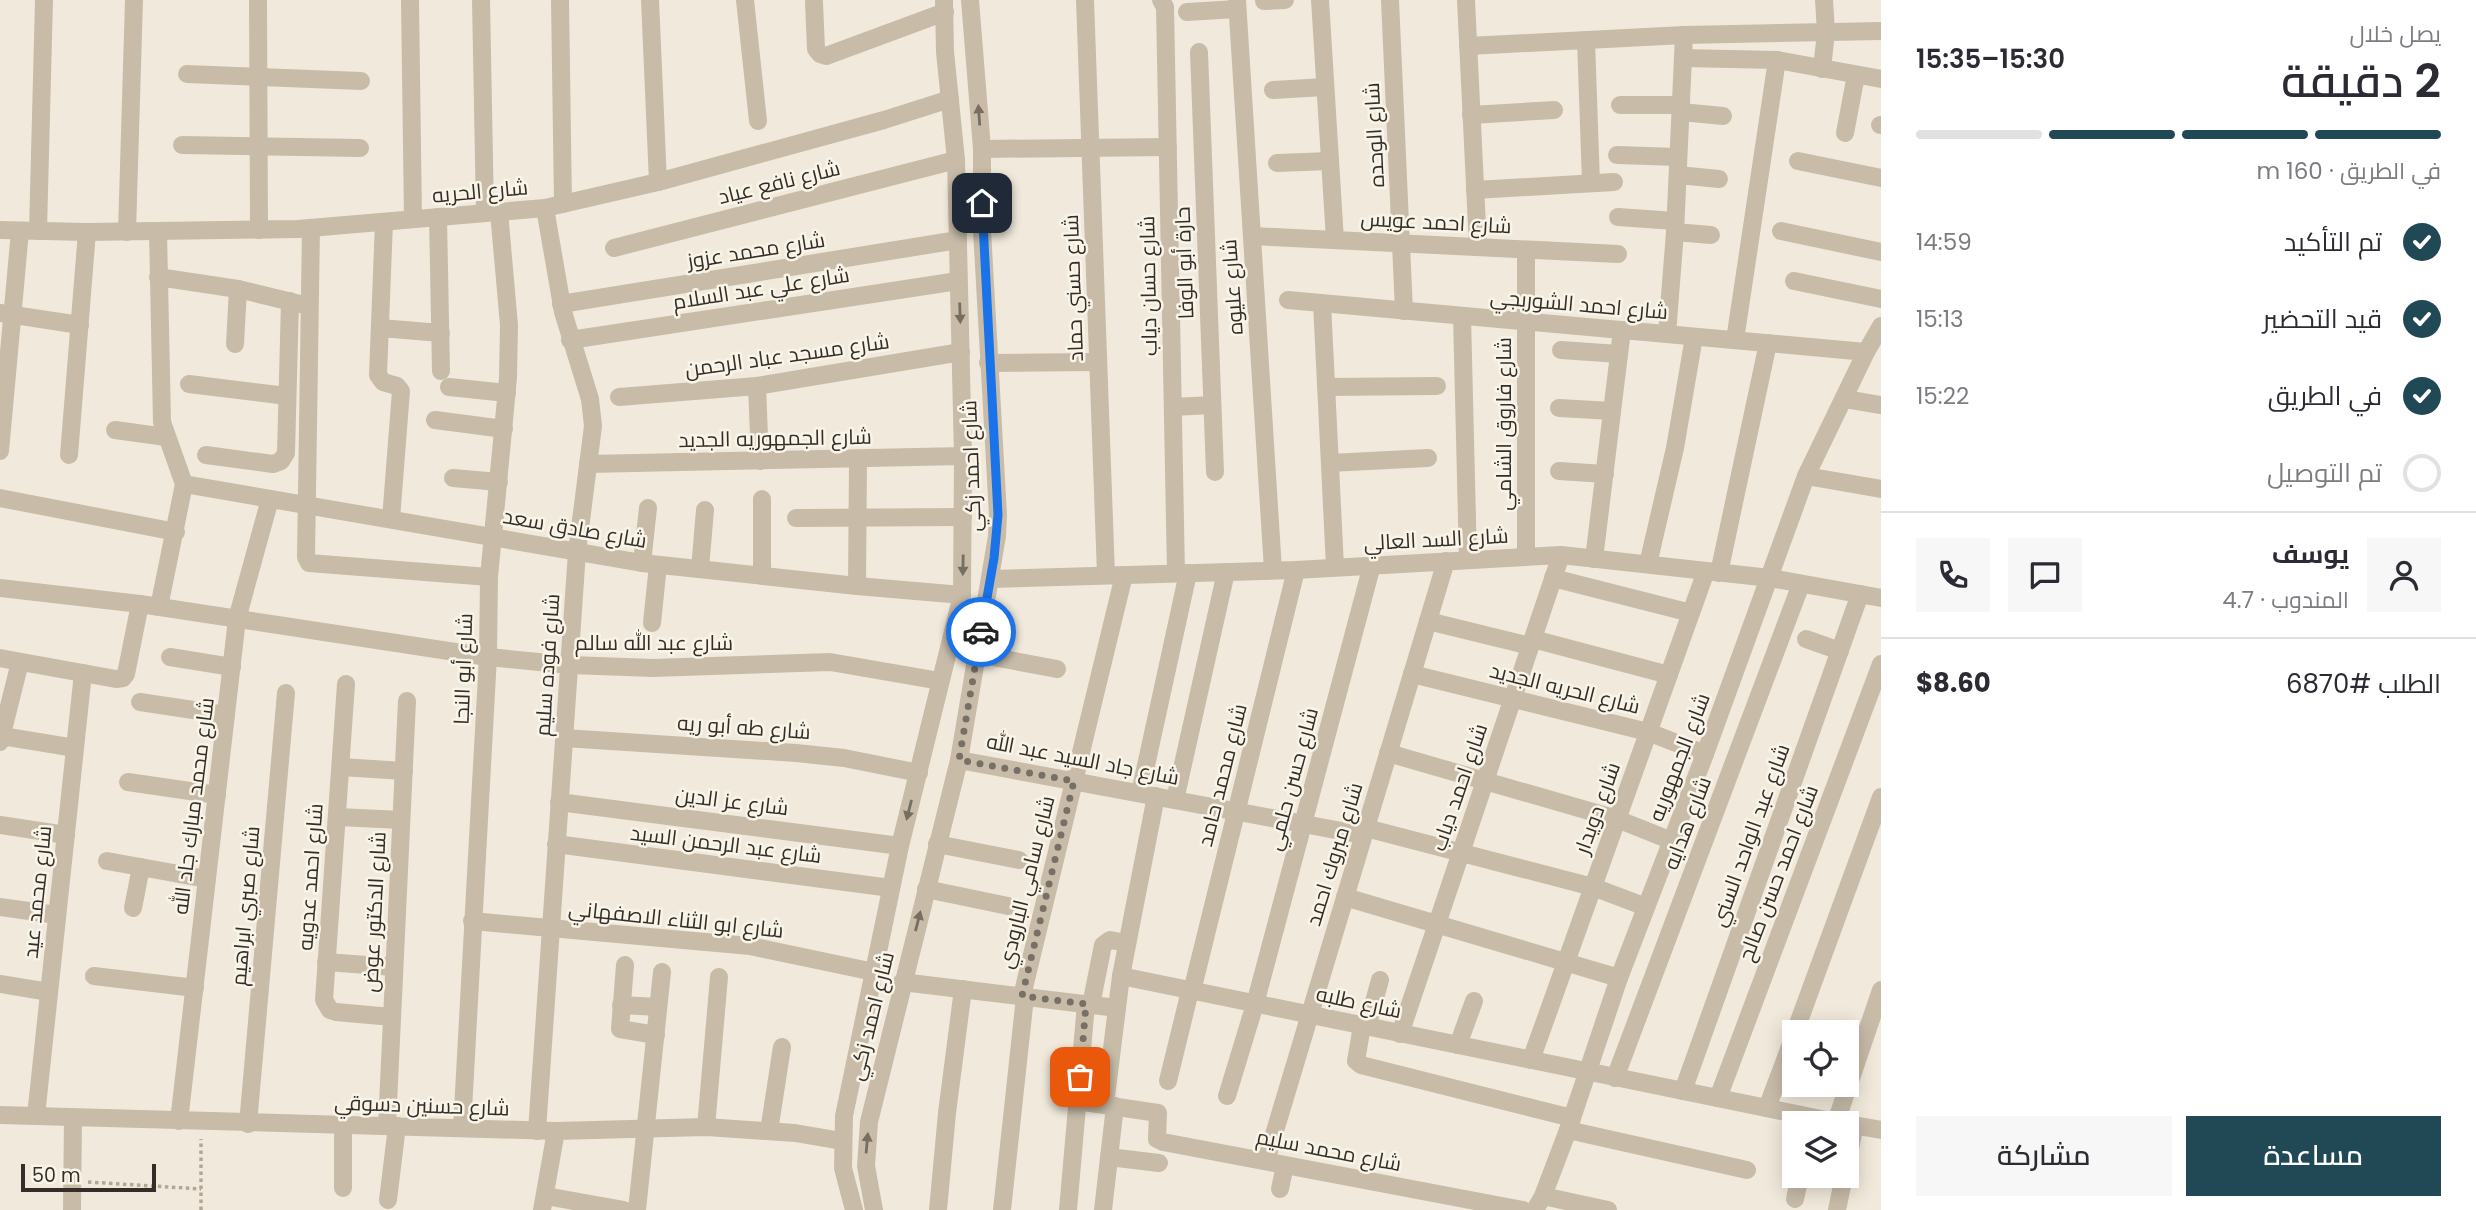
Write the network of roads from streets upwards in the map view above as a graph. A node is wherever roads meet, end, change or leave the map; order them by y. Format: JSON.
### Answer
{"nodes":[{"id":1,"x":44,"y":0,"type":"edge"},
{"id":2,"x":134,"y":0,"type":"edge"},
{"id":3,"x":258,"y":0,"type":"edge"},
{"id":4,"x":410,"y":0,"type":"edge"},
{"id":5,"x":481,"y":0,"type":"edge"},
{"id":6,"x":560,"y":0,"type":"edge"},
{"id":7,"x":650,"y":0,"type":"edge"},
{"id":8,"x":745,"y":0,"type":"edge"},
{"id":9,"x":970,"y":0,"type":"edge"},
{"id":10,"x":1085,"y":0,"type":"edge"},
{"id":11,"x":1161,"y":0,"type":"edge"},
{"id":12,"x":1285,"y":0,"type":"edge"},
{"id":13,"x":1320,"y":0,"type":"edge"},
{"id":14,"x":1390,"y":0,"type":"edge"},
{"id":15,"x":1466,"y":0,"type":"edge"},
{"id":16,"x":1824,"y":0,"type":"edge"},
{"id":17,"x":1264,"y":1,"type":"edge"},
{"id":18,"x":814,"y":2,"type":"dead end"},
{"id":19,"x":1237,"y":5,"type":"edge"},
{"id":20,"x":944,"y":6,"type":"edge"},
{"id":21,"x":1187,"y":12,"type":"dead end"},
{"id":22,"x":1881,"y":31,"type":"edge"},
{"id":23,"x":1826,"y":32,"type":"junction"},
{"id":24,"x":1684,"y":35,"type":"junction"},
{"id":25,"x":1586,"y":40,"type":"junction"},
{"id":26,"x":1468,"y":46,"type":"junction"},
{"id":27,"x":974,"y":50,"type":"junction"},
{"id":28,"x":945,"y":52,"type":"junction"},
{"id":29,"x":1199,"y":52,"type":"dead end"},
{"id":30,"x":1683,"y":58,"type":"junction"},
{"id":31,"x":1777,"y":60,"type":"junction"},
{"id":32,"x":1822,"y":69,"type":"junction"},
{"id":33,"x":187,"y":74,"type":"dead end"},
{"id":34,"x":1856,"y":75,"type":"junction"},
{"id":35,"x":259,"y":77,"type":"junction"},
{"id":36,"x":1881,"y":79,"type":"edge"},
{"id":37,"x":361,"y":81,"type":"dead end"},
{"id":38,"x":1325,"y":87,"type":"junction"},
{"id":39,"x":1273,"y":90,"type":"dead end"},
{"id":40,"x":950,"y":99,"type":"junction"},
{"id":41,"x":1620,"y":105,"type":"dead end"},
{"id":42,"x":1681,"y":108,"type":"junction"},
{"id":43,"x":1554,"y":110,"type":"dead end"},
{"id":44,"x":1471,"y":115,"type":"junction"},
{"id":45,"x":1723,"y":116,"type":"dead end"},
{"id":46,"x":758,"y":121,"type":"dead end"},
{"id":47,"x":1845,"y":133,"type":"dead end"},
{"id":48,"x":182,"y":145,"type":"dead end"},
{"id":49,"x":259,"y":146,"type":"junction"},
{"id":50,"x":1168,"y":147,"type":"junction"},
{"id":51,"x":360,"y":148,"type":"dead end"},
{"id":52,"x":982,"y":149,"type":"junction"},
{"id":53,"x":1091,"y":149,"type":"junction"},
{"id":54,"x":1618,"y":155,"type":"dead end"},
{"id":55,"x":1678,"y":157,"type":"junction"},
{"id":56,"x":956,"y":160,"type":"junction"},
{"id":57,"x":1330,"y":160,"type":"junction"},
{"id":58,"x":1798,"y":161,"type":"dead end"},
{"id":59,"x":1278,"y":163,"type":"dead end"},
{"id":60,"x":1678,"y":176,"type":"junction"},
{"id":61,"x":1881,"y":178,"type":"edge"},
{"id":62,"x":1719,"y":179,"type":"dead end"},
{"id":63,"x":658,"y":182,"type":"junction"},
{"id":64,"x":1614,"y":182,"type":"dead end"},
{"id":65,"x":1591,"y":183,"type":"junction"},
{"id":66,"x":1475,"y":190,"type":"junction"},
{"id":67,"x":554,"y":206,"type":"junction"},
{"id":68,"x":492,"y":212,"type":"junction"},
{"id":69,"x":438,"y":217,"type":"junction"},
{"id":70,"x":1618,"y":217,"type":"dead end"},
{"id":71,"x":414,"y":219,"type":"junction"},
{"id":72,"x":384,"y":222,"type":"junction"},
{"id":73,"x":1675,"y":227,"type":"junction"},
{"id":74,"x":311,"y":228,"type":"junction"},
{"id":75,"x":0,"y":230,"type":"edge"},
{"id":76,"x":259,"y":230,"type":"junction"},
{"id":77,"x":29,"y":231,"type":"junction"},
{"id":78,"x":158,"y":231,"type":"junction"},
{"id":79,"x":1781,"y":231,"type":"dead end"},
{"id":80,"x":88,"y":232,"type":"junction"},
{"id":81,"x":127,"y":232,"type":"junction"},
{"id":82,"x":1711,"y":235,"type":"dead end"},
{"id":83,"x":1251,"y":236,"type":"junction"},
{"id":84,"x":958,"y":240,"type":"junction"},
{"id":85,"x":1335,"y":240,"type":"junction"},
{"id":86,"x":1402,"y":243,"type":"junction"},
{"id":87,"x":1478,"y":247,"type":"junction"},
{"id":88,"x":614,"y":248,"type":"dead end"},
{"id":89,"x":1526,"y":250,"type":"junction"},
{"id":90,"x":1881,"y":252,"type":"edge"},
{"id":91,"x":1618,"y":254,"type":"dead end"},
{"id":92,"x":158,"y":277,"type":"junction"},
{"id":93,"x":958,"y":281,"type":"junction"},
{"id":94,"x":1794,"y":281,"type":"dead end"},
{"id":95,"x":238,"y":289,"type":"junction"},
{"id":96,"x":1881,"y":299,"type":"edge"},
{"id":97,"x":1288,"y":300,"type":"dead end"},
{"id":98,"x":290,"y":302,"type":"junction"},
{"id":99,"x":1322,"y":303,"type":"junction"},
{"id":100,"x":561,"y":304,"type":"junction"},
{"id":101,"x":310,"y":306,"type":"junction"},
{"id":102,"x":1404,"y":311,"type":"junction"},
{"id":103,"x":6,"y":314,"type":"edge"},
{"id":104,"x":1462,"y":316,"type":"junction"},
{"id":105,"x":1526,"y":322,"type":"junction"},
{"id":106,"x":80,"y":325,"type":"junction"},
{"id":107,"x":1881,"y":326,"type":"edge"},
{"id":108,"x":380,"y":328,"type":"junction"},
{"id":109,"x":1622,"y":330,"type":"junction"},
{"id":110,"x":442,"y":333,"type":"junction"},
{"id":111,"x":1667,"y":334,"type":"junction"},
{"id":112,"x":1694,"y":337,"type":"junction"},
{"id":113,"x":570,"y":340,"type":"junction"},
{"id":114,"x":1735,"y":340,"type":"junction"},
{"id":115,"x":1768,"y":343,"type":"junction"},
{"id":116,"x":235,"y":344,"type":"dead end"},
{"id":117,"x":1561,"y":350,"type":"dead end"},
{"id":118,"x":961,"y":352,"type":"junction"},
{"id":119,"x":1866,"y":352,"type":"junction"},
{"id":120,"x":1619,"y":354,"type":"junction"},
{"id":121,"x":1098,"y":362,"type":"junction"},
{"id":122,"x":989,"y":363,"type":"junction"},
{"id":123,"x":3,"y":383,"type":"edge"},
{"id":124,"x":189,"y":384,"type":"dead end"},
{"id":125,"x":757,"y":386,"type":"junction"},
{"id":126,"x":1437,"y":386,"type":"dead end"},
{"id":127,"x":1326,"y":387,"type":"junction"},
{"id":128,"x":507,"y":393,"type":"junction"},
{"id":129,"x":287,"y":396,"type":"junction"},
{"id":130,"x":619,"y":397,"type":"dead end"},
{"id":131,"x":1845,"y":399,"type":"junction"},
{"id":132,"x":1212,"y":405,"type":"junction"},
{"id":133,"x":1881,"y":405,"type":"edge"},
{"id":134,"x":1173,"y":407,"type":"junction"},
{"id":135,"x":1559,"y":408,"type":"dead end"},
{"id":136,"x":1612,"y":411,"type":"junction"},
{"id":137,"x":435,"y":421,"type":"dead end"},
{"id":138,"x":504,"y":429,"type":"junction"},
{"id":139,"x":115,"y":430,"type":"dead end"},
{"id":140,"x":166,"y":437,"type":"junction"},
{"id":141,"x":0,"y":450,"type":"edge"},
{"id":142,"x":69,"y":455,"type":"dead end"},
{"id":143,"x":206,"y":455,"type":"dead end"},
{"id":144,"x":963,"y":456,"type":"junction"},
{"id":145,"x":1428,"y":458,"type":"dead end"},
{"id":146,"x":859,"y":459,"type":"junction"},
{"id":147,"x":760,"y":461,"type":"junction"},
{"id":148,"x":1330,"y":463,"type":"junction"},
{"id":149,"x":588,"y":464,"type":"junction"},
{"id":150,"x":1559,"y":471,"type":"dead end"},
{"id":151,"x":1215,"y":472,"type":"dead end"},
{"id":152,"x":1605,"y":474,"type":"junction"},
{"id":153,"x":1806,"y":476,"type":"junction"},
{"id":154,"x":453,"y":478,"type":"dead end"},
{"id":155,"x":499,"y":482,"type":"junction"},
{"id":156,"x":184,"y":484,"type":"junction"},
{"id":157,"x":1881,"y":489,"type":"edge"},
{"id":158,"x":0,"y":498,"type":"edge"},
{"id":159,"x":270,"y":499,"type":"junction"},
{"id":160,"x":762,"y":499,"type":"dead end"},
{"id":161,"x":308,"y":505,"type":"junction"},
{"id":162,"x":648,"y":508,"type":"dead end"},
{"id":163,"x":705,"y":510,"type":"dead end"},
{"id":164,"x":963,"y":517,"type":"junction"},
{"id":165,"x":796,"y":518,"type":"dead end"},
{"id":166,"x":391,"y":519,"type":"junction"},
{"id":167,"x":858,"y":519,"type":"junction"},
{"id":168,"x":176,"y":532,"type":"junction"},
{"id":169,"x":492,"y":537,"type":"junction"},
{"id":170,"x":577,"y":552,"type":"junction"},
{"id":171,"x":1561,"y":555,"type":"junction"},
{"id":172,"x":1525,"y":557,"type":"junction"},
{"id":173,"x":1594,"y":559,"type":"junction"},
{"id":174,"x":1468,"y":560,"type":"junction"},
{"id":175,"x":1446,"y":561,"type":"junction"},
{"id":176,"x":650,"y":564,"type":"junction"},
{"id":177,"x":1372,"y":565,"type":"junction"},
{"id":178,"x":1648,"y":565,"type":"junction"},
{"id":179,"x":1335,"y":568,"type":"junction"},
{"id":180,"x":700,"y":569,"type":"junction"},
{"id":181,"x":1273,"y":570,"type":"junction"},
{"id":182,"x":1296,"y":570,"type":"junction"},
{"id":183,"x":1226,"y":572,"type":"junction"},
{"id":184,"x":1713,"y":572,"type":"junction"},
{"id":185,"x":1182,"y":573,"type":"junction"},
{"id":186,"x":1105,"y":575,"type":"junction"},
{"id":187,"x":1124,"y":575,"type":"junction"},
{"id":188,"x":762,"y":576,"type":"junction"},
{"id":189,"x":489,"y":577,"type":"junction"},
{"id":190,"x":1553,"y":578,"type":"junction"},
{"id":191,"x":1770,"y":578,"type":"junction"},
{"id":192,"x":990,"y":579,"type":"junction"},
{"id":193,"x":1801,"y":584,"type":"junction"},
{"id":194,"x":857,"y":586,"type":"junction"},
{"id":195,"x":0,"y":589,"type":"edge"},
{"id":196,"x":1860,"y":594,"type":"junction"},
{"id":197,"x":962,"y":595,"type":"junction"},
{"id":198,"x":1881,"y":598,"type":"edge"},
{"id":199,"x":140,"y":604,"type":"junction"},
{"id":200,"x":159,"y":607,"type":"junction"},
{"id":201,"x":1691,"y":613,"type":"junction"},
{"id":202,"x":237,"y":619,"type":"junction"},
{"id":203,"x":1428,"y":621,"type":"junction"},
{"id":204,"x":652,"y":623,"type":"dead end"},
{"id":205,"x":1806,"y":639,"type":"dead end"},
{"id":206,"x":1532,"y":643,"type":"junction"},
{"id":207,"x":1840,"y":651,"type":"junction"},
{"id":208,"x":977,"y":654,"type":"junction"},
{"id":209,"x":170,"y":657,"type":"dead end"},
{"id":210,"x":488,"y":657,"type":"junction"},
{"id":211,"x":0,"y":658,"type":"edge"},
{"id":212,"x":20,"y":662,"type":"junction"},
{"id":213,"x":1881,"y":664,"type":"edge"},
{"id":214,"x":570,"y":665,"type":"junction"},
{"id":215,"x":232,"y":667,"type":"junction"},
{"id":216,"x":1058,"y":669,"type":"dead end"},
{"id":217,"x":83,"y":673,"type":"junction"},
{"id":218,"x":1412,"y":674,"type":"junction"},
{"id":219,"x":1669,"y":674,"type":"junction"},
{"id":220,"x":940,"y":681,"type":"junction"},
{"id":221,"x":346,"y":684,"type":"dead end"},
{"id":222,"x":286,"y":693,"type":"dead end"},
{"id":223,"x":1513,"y":699,"type":"junction"},
{"id":224,"x":407,"y":701,"type":"dead end"},
{"id":225,"x":140,"y":702,"type":"dead end"},
{"id":226,"x":226,"y":715,"type":"junction"},
{"id":227,"x":1648,"y":732,"type":"junction"},
{"id":228,"x":564,"y":738,"type":"junction"},
{"id":229,"x":1,"y":739,"type":"edge"},
{"id":230,"x":75,"y":748,"type":"junction"},
{"id":231,"x":1388,"y":753,"type":"junction"},
{"id":232,"x":1705,"y":754,"type":"junction"},
{"id":233,"x":959,"y":760,"type":"junction"},
{"id":234,"x":341,"y":766,"type":"junction"},
{"id":235,"x":404,"y":771,"type":"junction"},
{"id":236,"x":919,"y":773,"type":"junction"},
{"id":237,"x":1485,"y":780,"type":"junction"},
{"id":238,"x":1074,"y":781,"type":"junction"},
{"id":239,"x":128,"y":782,"type":"dead end"},
{"id":240,"x":217,"y":795,"type":"junction"},
{"id":241,"x":1148,"y":795,"type":"junction"},
{"id":242,"x":1881,"y":797,"type":"edge"},
{"id":243,"x":1175,"y":800,"type":"junction"},
{"id":244,"x":559,"y":802,"type":"junction"},
{"id":245,"x":1237,"y":811,"type":"junction"},
{"id":246,"x":338,"y":817,"type":"junction"},
{"id":247,"x":1617,"y":819,"type":"junction"},
{"id":248,"x":401,"y":820,"type":"junction"},
{"id":249,"x":1303,"y":824,"type":"junction"},
{"id":250,"x":0,"y":825,"type":"edge"},
{"id":251,"x":1364,"y":832,"type":"junction"},
{"id":252,"x":65,"y":835,"type":"junction"},
{"id":253,"x":1672,"y":841,"type":"junction"},
{"id":254,"x":556,"y":844,"type":"junction"},
{"id":255,"x":937,"y":844,"type":"junction"},
{"id":256,"x":900,"y":846,"type":"junction"},
{"id":257,"x":1461,"y":853,"type":"junction"},
{"id":258,"x":107,"y":860,"type":"dead end"},
{"id":259,"x":1019,"y":860,"type":"dead end"},
{"id":260,"x":141,"y":867,"type":"junction"},
{"id":261,"x":207,"y":879,"type":"junction"},
{"id":262,"x":1593,"y":887,"type":"junction"},
{"id":263,"x":891,"y":888,"type":"junction"},
{"id":264,"x":926,"y":889,"type":"junction"},
{"id":265,"x":1345,"y":897,"type":"junction"},
{"id":266,"x":1008,"y":906,"type":"dead end"},
{"id":267,"x":1646,"y":907,"type":"junction"},
{"id":268,"x":0,"y":908,"type":"edge"},
{"id":269,"x":133,"y":908,"type":"dead end"},
{"id":270,"x":57,"y":915,"type":"junction"},
{"id":271,"x":472,"y":920,"type":"junction"},
{"id":272,"x":1437,"y":924,"type":"junction"},
{"id":273,"x":550,"y":928,"type":"junction"},
{"id":274,"x":1127,"y":943,"type":"junction"},
{"id":275,"x":326,"y":962,"type":"junction"},
{"id":276,"x":1566,"y":962,"type":"junction"},
{"id":277,"x":625,"y":965,"type":"dead end"},
{"id":278,"x":394,"y":967,"type":"junction"},
{"id":279,"x":662,"y":972,"type":"dead end"},
{"id":280,"x":874,"y":972,"type":"junction"},
{"id":281,"x":94,"y":975,"type":"dead end"},
{"id":282,"x":1121,"y":976,"type":"junction"},
{"id":283,"x":719,"y":977,"type":"dead end"},
{"id":284,"x":1619,"y":978,"type":"junction"},
{"id":285,"x":1380,"y":980,"type":"dead end"},
{"id":286,"x":902,"y":982,"type":"junction"},
{"id":287,"x":0,"y":984,"type":"edge"},
{"id":288,"x":195,"y":988,"type":"junction"},
{"id":289,"x":963,"y":989,"type":"junction"},
{"id":290,"x":1881,"y":990,"type":"edge"},
{"id":291,"x":1191,"y":991,"type":"junction"},
{"id":292,"x":49,"y":992,"type":"junction"},
{"id":293,"x":1024,"y":996,"type":"junction"},
{"id":294,"x":1474,"y":1001,"type":"dead end"},
{"id":295,"x":1255,"y":1004,"type":"junction"},
{"id":296,"x":621,"y":1005,"type":"junction"},
{"id":297,"x":1088,"y":1005,"type":"junction"},
{"id":298,"x":658,"y":1007,"type":"junction"},
{"id":299,"x":1117,"y":1008,"type":"junction"},
{"id":300,"x":1309,"y":1015,"type":"junction"},
{"id":301,"x":392,"y":1017,"type":"junction"},
{"id":302,"x":1799,"y":1020,"type":"edge"},
{"id":303,"x":1364,"y":1026,"type":"junction"},
{"id":304,"x":1400,"y":1034,"type":"junction"},
{"id":305,"x":656,"y":1035,"type":"junction"},
{"id":306,"x":1458,"y":1045,"type":"junction"},
{"id":307,"x":782,"y":1047,"type":"dead end"},
{"id":308,"x":1531,"y":1060,"type":"junction"},
{"id":309,"x":1782,"y":1067,"type":"edge"},
{"id":310,"x":1588,"y":1072,"type":"junction"},
{"id":311,"x":1615,"y":1078,"type":"junction"},
{"id":312,"x":1168,"y":1081,"type":"dead end"},
{"id":313,"x":1683,"y":1091,"type":"junction"},
{"id":314,"x":1227,"y":1096,"type":"dead end"},
{"id":315,"x":1718,"y":1098,"type":"junction"},
{"id":316,"x":1077,"y":1101,"type":"junction"},
{"id":317,"x":1110,"y":1106,"type":"junction"},
{"id":318,"x":1767,"y":1108,"type":"junction"},
{"id":319,"x":1849,"y":1111,"type":"edge"},
{"id":320,"x":1782,"y":1112,"type":"edge"},
{"id":321,"x":0,"y":1115,"type":"edge"},
{"id":322,"x":36,"y":1116,"type":"junction"},
{"id":323,"x":73,"y":1118,"type":"junction"},
{"id":324,"x":179,"y":1121,"type":"junction"},
{"id":325,"x":248,"y":1124,"type":"junction"},
{"id":326,"x":1570,"y":1124,"type":"junction"},
{"id":327,"x":344,"y":1125,"type":"junction"},
{"id":328,"x":392,"y":1125,"type":"junction"},
{"id":329,"x":1859,"y":1126,"type":"edge"},
{"id":330,"x":706,"y":1127,"type":"junction"},
{"id":331,"x":462,"y":1128,"type":"junction"},
{"id":332,"x":647,"y":1128,"type":"junction"},
{"id":333,"x":769,"y":1130,"type":"junction"},
{"id":334,"x":1881,"y":1130,"type":"edge"},
{"id":335,"x":537,"y":1131,"type":"junction"},
{"id":336,"x":556,"y":1132,"type":"junction"},
{"id":337,"x":842,"y":1141,"type":"junction"},
{"id":338,"x":1109,"y":1157,"type":"junction"},
{"id":339,"x":1266,"y":1161,"type":"junction"},
{"id":340,"x":1159,"y":1163,"type":"dead end"},
{"id":341,"x":1285,"y":1165,"type":"junction"},
{"id":342,"x":1747,"y":1170,"type":"dead end"},
{"id":343,"x":343,"y":1188,"type":"dead end"},
{"id":344,"x":1797,"y":1188,"type":"edge"},
{"id":345,"x":1842,"y":1188,"type":"edge"},
{"id":346,"x":1280,"y":1189,"type":"dead end"},
{"id":347,"x":1795,"y":1199,"type":"dead end"},
{"id":348,"x":388,"y":1200,"type":"dead end"},
{"id":349,"x":544,"y":1203,"type":"edge"},
{"id":350,"x":1539,"y":1203,"type":"edge"},
{"id":351,"x":1068,"y":1207,"type":"edge"},
{"id":352,"x":1580,"y":1207,"type":"edge"},
{"id":353,"x":72,"y":1210,"type":"edge"},
{"id":354,"x":624,"y":1210,"type":"edge"},
{"id":355,"x":638,"y":1210,"type":"edge"},
{"id":356,"x":854,"y":1210,"type":"edge"},
{"id":357,"x":874,"y":1210,"type":"edge"},
{"id":358,"x":938,"y":1210,"type":"edge"},
{"id":359,"x":1002,"y":1210,"type":"edge"},
{"id":360,"x":1094,"y":1210,"type":"edge"},
{"id":361,"x":1103,"y":1210,"type":"edge"},
{"id":362,"x":1524,"y":1210,"type":"edge"},
{"id":363,"x":1608,"y":1210,"type":"edge"},
{"id":364,"x":1837,"y":1210,"type":"edge"}],
"edges":[{"from":1,"to":77,"type":"street"},
{"from":2,"to":81,"type":"street"},
{"from":3,"to":35,"type":"street"},
{"from":4,"to":71,"type":"street"},
{"from":5,"to":68,"type":"street","name":"شارع أبو النجا"},
{"from":6,"to":67,"type":"street","name":"شارع فوده سليم"},
{"from":7,"to":63,"type":"street"},
{"from":8,"to":46,"type":"street"},
{"from":9,"to":27,"type":"street","name":"شارع احمد زكي"},
{"from":10,"to":53,"type":"street","name":"شارع حسني حماد"},
{"from":11,"to":50,"type":"street","name":"شارع حسان دياب"},
{"from":12,"to":17,"type":"street"},
{"from":13,"to":38,"type":"street"},
{"from":14,"to":86,"type":"street","name":"شارع الوحده"},
{"from":15,"to":26,"type":"street"},
{"from":16,"to":23,"type":"street"},
{"from":18,"to":20,"type":"street"},
{"from":19,"to":21,"type":"street"},
{"from":19,"to":83,"type":"street","name":"شارع عليوه"},
{"from":20,"to":28,"type":"street","name":"شارع احمد زكي"},
{"from":22,"to":23,"type":"street"},
{"from":23,"to":24,"type":"street"},
{"from":23,"to":32,"type":"street"},
{"from":24,"to":25,"type":"street"},
{"from":24,"to":30,"type":"street"},
{"from":25,"to":26,"type":"street"},
{"from":25,"to":65,"type":"street"},
{"from":26,"to":44,"type":"street"},
{"from":27,"to":28,"type":"street"},
{"from":52,"to":27,"type":"street","name":"شارع احمد زكي","one_way":true},
{"from":28,"to":40,"type":"street","name":"شارع احمد زكي"},
{"from":29,"to":132,"type":"street","name":"حارة أبو الوفا"},
{"from":30,"to":31,"type":"street"},
{"from":30,"to":42,"type":"street"},
{"from":31,"to":32,"type":"street"},
{"from":31,"to":114,"type":"street"},
{"from":32,"to":34,"type":"street"},
{"from":33,"to":35,"type":"street"},
{"from":34,"to":36,"type":"street"},
{"from":34,"to":47,"type":"street"},
{"from":35,"to":37,"type":"street"},
{"from":35,"to":49,"type":"street"},
{"from":38,"to":39,"type":"street"},
{"from":38,"to":57,"type":"street"},
{"from":40,"to":56,"type":"street","name":"شارع احمد زكي"},
{"from":40,"to":63,"type":"street","name":"شارع الحريه"},
{"from":41,"to":42,"type":"street"},
{"from":42,"to":45,"type":"street"},
{"from":42,"to":55,"type":"street"},
{"from":43,"to":44,"type":"street"},
{"from":44,"to":66,"type":"street"},
{"from":48,"to":49,"type":"street"},
{"from":49,"to":51,"type":"street"},
{"from":49,"to":76,"type":"street"},
{"from":50,"to":53,"type":"street"},
{"from":50,"to":134,"type":"street","name":"شارع حسان دياب"},
{"from":52,"to":53,"type":"street"},
{"from":52,"to":122,"type":"street","name":"شارع احمد زكي"},
{"from":53,"to":121,"type":"street","name":"شارع حسني حماد"},
{"from":54,"to":55,"type":"street"},
{"from":55,"to":60,"type":"street"},
{"from":56,"to":84,"type":"street","name":"شارع احمد زكي"},
{"from":56,"to":88,"type":"street","name":"شارع نافع عياد"},
{"from":57,"to":59,"type":"street"},
{"from":57,"to":85,"type":"street"},
{"from":58,"to":61,"type":"street"},
{"from":60,"to":62,"type":"street"},
{"from":60,"to":73,"type":"street"},
{"from":63,"to":67,"type":"street","name":"شارع الحريه"},
{"from":64,"to":65,"type":"street"},
{"from":65,"to":66,"type":"street"},
{"from":66,"to":87,"type":"street"},
{"from":67,"to":68,"type":"street","name":"شارع الحريه"},
{"from":67,"to":100,"type":"street","name":"شارع فوده سليم"},
{"from":68,"to":69,"type":"street","name":"شارع الحريه"},
{"from":68,"to":128,"type":"street","name":"شارع أبو النجا"},
{"from":69,"to":71,"type":"street","name":"شارع الحريه"},
{"from":69,"to":110,"type":"street"},
{"from":70,"to":73,"type":"street"},
{"from":71,"to":72,"type":"street","name":"شارع الحريه"},
{"from":72,"to":74,"type":"street","name":"شارع الحريه"},
{"from":72,"to":108,"type":"street"},
{"from":73,"to":82,"type":"street"},
{"from":73,"to":111,"type":"street"},
{"from":74,"to":76,"type":"street","name":"شارع الحريه"},
{"from":74,"to":101,"type":"street"},
{"from":75,"to":77,"type":"street","name":"شارع الحريه"},
{"from":76,"to":78,"type":"street","name":"شارع الحريه"},
{"from":77,"to":80,"type":"street","name":"شارع الحريه"},
{"from":77,"to":103,"type":"street"},
{"from":78,"to":81,"type":"street","name":"شارع الحريه"},
{"from":78,"to":92,"type":"street"},
{"from":79,"to":90,"type":"street"},
{"from":80,"to":81,"type":"street","name":"شارع الحريه"},
{"from":80,"to":106,"type":"street"},
{"from":83,"to":85,"type":"street","name":"شارع احمد عويس"},
{"from":83,"to":181,"type":"street","name":"شارع عليوه"},
{"from":84,"to":93,"type":"street","name":"شارع احمد زكي"},
{"from":84,"to":100,"type":"street","name":"شارع محمد عزوز"},
{"from":85,"to":86,"type":"street","name":"شارع احمد عويس"},
{"from":86,"to":87,"type":"street","name":"شارع احمد عويس"},
{"from":86,"to":102,"type":"street","name":"شارع الوحده"},
{"from":87,"to":89,"type":"street","name":"شارع احمد عويس"},
{"from":89,"to":91,"type":"street","name":"شارع احمد عويس"},
{"from":89,"to":105,"type":"street","name":"شارع فاروق الشامي"},
{"from":92,"to":95,"type":"street"},
{"from":92,"to":140,"type":"street"},
{"from":93,"to":113,"type":"street","name":"شارع علي عبد السلام"},
{"from":93,"to":118,"type":"street","name":"شارع احمد زكي","one_way":true},
{"from":94,"to":96,"type":"street"},
{"from":95,"to":98,"type":"street"},
{"from":95,"to":116,"type":"street"},
{"from":97,"to":99,"type":"street","name":"شارع احمد الشوربجي"},
{"from":98,"to":101,"type":"street"},
{"from":98,"to":129,"type":"street"},
{"from":99,"to":102,"type":"street","name":"شارع احمد الشوربجي"},
{"from":99,"to":127,"type":"street"},
{"from":100,"to":113,"type":"street","name":"شارع فوده سليم"},
{"from":101,"to":161,"type":"street"},
{"from":102,"to":104,"type":"street","name":"شارع احمد الشوربجي"},
{"from":103,"to":106,"type":"street"},
{"from":103,"to":123,"type":"street"},
{"from":104,"to":105,"type":"street","name":"شارع احمد الشوربجي"},
{"from":104,"to":174,"type":"street"},
{"from":105,"to":109,"type":"street","name":"شارع احمد الشوربجي"},
{"from":105,"to":172,"type":"street","name":"شارع فاروق الشامي"},
{"from":106,"to":142,"type":"street"},
{"from":107,"to":119,"type":"street","name":"شارع الجمهوريه"},
{"from":108,"to":110,"type":"street"},
{"from":108,"to":166,"type":"street"},
{"from":109,"to":111,"type":"street","name":"شارع احمد الشوربجي"},
{"from":109,"to":120,"type":"street"},
{"from":110,"to":128,"type":"street"},
{"from":111,"to":112,"type":"street","name":"شارع احمد الشوربجي"},
{"from":112,"to":114,"type":"street","name":"شارع احمد الشوربجي"},
{"from":112,"to":178,"type":"street"},
{"from":113,"to":149,"type":"street","name":"شارع فوده سليم"},
{"from":114,"to":115,"type":"street","name":"شارع احمد الشوربجي"},
{"from":115,"to":119,"type":"street","name":"شارع احمد الشوربجي"},
{"from":115,"to":184,"type":"street","name":"شارع دويدار"},
{"from":117,"to":120,"type":"street"},
{"from":118,"to":125,"type":"street","name":"شارع مسجد عباد الرحمن"},
{"from":118,"to":144,"type":"street","name":"شارع احمد زكي"},
{"from":119,"to":131,"type":"street","name":"شارع الجمهوريه"},
{"from":120,"to":136,"type":"street"},
{"from":121,"to":122,"type":"street"},
{"from":121,"to":186,"type":"street","name":"شارع حسني حماد"},
{"from":122,"to":192,"type":"street","name":"شارع احمد زكي"},
{"from":123,"to":141,"type":"street"},
{"from":124,"to":129,"type":"street"},
{"from":125,"to":130,"type":"street","name":"شارع مسجد عباد الرحمن"},
{"from":125,"to":147,"type":"street"},
{"from":126,"to":127,"type":"street"},
{"from":127,"to":148,"type":"street"},
{"from":128,"to":138,"type":"street","name":"شارع أبو النجا"},
{"from":129,"to":143,"type":"street"},
{"from":131,"to":133,"type":"street"},
{"from":131,"to":153,"type":"street","name":"شارع الجمهوريه"},
{"from":132,"to":134,"type":"street"},
{"from":132,"to":151,"type":"street","name":"حارة أبو الوفا"},
{"from":134,"to":185,"type":"street","name":"شارع حسان دياب"},
{"from":135,"to":136,"type":"street"},
{"from":136,"to":152,"type":"street"},
{"from":137,"to":138,"type":"street"},
{"from":138,"to":155,"type":"street","name":"شارع أبو النجا"},
{"from":139,"to":140,"type":"street"},
{"from":140,"to":156,"type":"street"},
{"from":144,"to":146,"type":"street","name":"شارع الجمهوريه الجديد"},
{"from":144,"to":164,"type":"street","name":"شارع احمد زكي"},
{"from":145,"to":148,"type":"street"},
{"from":146,"to":147,"type":"street","name":"شارع الجمهوريه الجديد"},
{"from":146,"to":167,"type":"street"},
{"from":147,"to":149,"type":"street","name":"شارع الجمهوريه الجديد"},
{"from":148,"to":179,"type":"street"},
{"from":149,"to":170,"type":"street","name":"شارع فوده سليم"},
{"from":150,"to":152,"type":"street"},
{"from":152,"to":173,"type":"street"},
{"from":153,"to":157,"type":"street"},
{"from":153,"to":191,"type":"street","name":"شارع الجمهوريه"},
{"from":154,"to":155,"type":"street"},
{"from":155,"to":169,"type":"street","name":"شارع أبو النجا"},
{"from":156,"to":159,"type":"street","name":"شارع صادق سعد"},
{"from":156,"to":168,"type":"street"},
{"from":158,"to":168,"type":"street"},
{"from":159,"to":161,"type":"street","name":"شارع صادق سعد"},
{"from":159,"to":202,"type":"street","name":"شارع محمد مبارك جاد الله"},
{"from":160,"to":188,"type":"street"},
{"from":161,"to":166,"type":"street","name":"شارع صادق سعد"},
{"from":161,"to":189,"type":"street"},
{"from":162,"to":176,"type":"street"},
{"from":163,"to":180,"type":"street"},
{"from":164,"to":167,"type":"street"},
{"from":164,"to":197,"type":"street","name":"شارع احمد زكي","one_way":true},
{"from":165,"to":167,"type":"street"},
{"from":166,"to":169,"type":"street","name":"شارع صادق سعد"},
{"from":167,"to":194,"type":"street"},
{"from":168,"to":200,"type":"street"},
{"from":169,"to":170,"type":"street","name":"شارع صادق سعد"},
{"from":169,"to":189,"type":"street","name":"شارع أبو النجا"},
{"from":170,"to":176,"type":"street","name":"شارع صادق سعد"},
{"from":170,"to":214,"type":"street","name":"شارع فوده سليم"},
{"from":171,"to":172,"type":"street","name":"شارع السد العالي"},
{"from":171,"to":173,"type":"street","name":"شارع السد العالي"},
{"from":171,"to":190,"type":"street","name":"شارع احمد دياب"},
{"from":172,"to":174,"type":"street","name":"شارع السد العالي"},
{"from":173,"to":178,"type":"street","name":"شارع السد العالي"},
{"from":174,"to":175,"type":"street","name":"شارع السد العالي"},
{"from":175,"to":177,"type":"street","name":"شارع السد العالي"},
{"from":175,"to":203,"type":"street","name":"شارع مبروك احمد"},
{"from":176,"to":180,"type":"street","name":"شارع صادق سعد"},
{"from":176,"to":204,"type":"street"},
{"from":177,"to":179,"type":"street","name":"شارع السد العالي"},
{"from":177,"to":249,"type":"street","name":"شارع حسن حلمي"},
{"from":178,"to":184,"type":"street","name":"شارع السد العالي"},
{"from":179,"to":182,"type":"street","name":"شارع السد العالي"},
{"from":180,"to":188,"type":"street","name":"شارع صادق سعد"},
{"from":181,"to":182,"type":"street","name":"شارع السد العالي"},
{"from":181,"to":183,"type":"street","name":"شارع السد العالي"},
{"from":182,"to":245,"type":"street","name":"شارع محمد حامد"},
{"from":183,"to":185,"type":"street","name":"شارع السد العالي"},
{"from":183,"to":243,"type":"street"},
{"from":184,"to":191,"type":"street","name":"شارع السد العالي"},
{"from":184,"to":201,"type":"street","name":"شارع دويدار"},
{"from":185,"to":187,"type":"street","name":"شارع السد العالي"},
{"from":185,"to":241,"type":"street","name":"شارع حسان دياب"},
{"from":186,"to":187,"type":"street","name":"شارع السد العالي"},
{"from":186,"to":192,"type":"street","name":"شارع السد العالي"},
{"from":187,"to":238,"type":"street","name":"شارع سامي البارودي"},
{"from":188,"to":194,"type":"street","name":"شارع صادق سعد"},
{"from":189,"to":210,"type":"street","name":"شارع أبو النجا"},
{"from":190,"to":201,"type":"street"},
{"from":190,"to":206,"type":"street","name":"شارع احمد دياب"},
{"from":191,"to":193,"type":"street","name":"شارع السد العالي"},
{"from":191,"to":232,"type":"street","name":"شارع الجمهوريه"},
{"from":192,"to":208,"type":"street","name":"شارع احمد زكي"},
{"from":193,"to":196,"type":"street","name":"شارع السد العالي"},
{"from":193,"to":311,"type":"street","name":"شارع هدايه"},
{"from":194,"to":197,"type":"street","name":"شارع صادق سعد"},
{"from":195,"to":199,"type":"street","name":"شارع عبد الله سالم"},
{"from":196,"to":198,"type":"street","name":"شارع السد العالي"},
{"from":196,"to":207,"type":"street","name":"شارع عبد الواحد السني"},
{"from":197,"to":220,"type":"street","name":"شارع احمد زكي"},
{"from":199,"to":200,"type":"street","name":"شارع عبد الله سالم"},
{"from":199,"to":217,"type":"street"},
{"from":200,"to":202,"type":"street","name":"شارع عبد الله سالم"},
{"from":201,"to":219,"type":"street","name":"شارع دويدار"},
{"from":202,"to":210,"type":"street","name":"شارع عبد الله سالم"},
{"from":202,"to":215,"type":"street","name":"شارع محمد مبارك جاد الله"},
{"from":203,"to":206,"type":"street"},
{"from":203,"to":218,"type":"street","name":"شارع مبروك احمد"},
{"from":205,"to":207,"type":"street"},
{"from":206,"to":219,"type":"street"},
{"from":206,"to":223,"type":"street","name":"شارع احمد دياب"},
{"from":207,"to":313,"type":"street","name":"شارع عبد الواحد السني"},
{"from":208,"to":216,"type":"street"},
{"from":208,"to":233,"type":"street","name":"شارع احمد زكي"},
{"from":209,"to":215,"type":"street"},
{"from":210,"to":214,"type":"street","name":"شارع عبد الله سالم"},
{"from":210,"to":271,"type":"street","name":"شارع أبو النجا"},
{"from":211,"to":212,"type":"street"},
{"from":212,"to":217,"type":"street"},
{"from":212,"to":229,"type":"street"},
{"from":213,"to":315,"type":"street","name":"شارع احمد حسن صالح"},
{"from":214,"to":220,"type":"street","name":"شارع عبد الله سالم"},
{"from":214,"to":228,"type":"street","name":"شارع فوده سليم"},
{"from":215,"to":226,"type":"street","name":"شارع محمد مبارك جاد الله"},
{"from":217,"to":230,"type":"street","name":"شارع محمد عيد"},
{"from":218,"to":223,"type":"street","name":"شارع الحريه الجديد"},
{"from":218,"to":231,"type":"street","name":"شارع مبروك احمد"},
{"from":219,"to":227,"type":"street","name":"شارع دويدار"},
{"from":220,"to":236,"type":"street","name":"شارع احمد زكي"},
{"from":221,"to":234,"type":"street","name":"شارع احمد عدويه"},
{"from":222,"to":325,"type":"street","name":"شارع صبري ابراهيم"},
{"from":223,"to":227,"type":"street","name":"شارع الحريه الجديد"},
{"from":223,"to":237,"type":"street","name":"شارع احمد دياب"},
{"from":224,"to":235,"type":"street","name":"شارع الدكتور عوض"},
{"from":225,"to":226,"type":"street"},
{"from":226,"to":240,"type":"street","name":"شارع محمد مبارك جاد الله"},
{"from":227,"to":232,"type":"street","name":"شارع الحريه الجديد"},
{"from":227,"to":247,"type":"street","name":"شارع دويدار"},
{"from":228,"to":236,"type":"street","name":"شارع طه أبو ريه"},
{"from":228,"to":244,"type":"street","name":"شارع فوده سليم"},
{"from":229,"to":230,"type":"street"},
{"from":230,"to":252,"type":"street","name":"شارع محمد عيد"},
{"from":231,"to":237,"type":"street"},
{"from":231,"to":251,"type":"street","name":"شارع مبروك احمد"},
{"from":232,"to":253,"type":"street","name":"شارع الجمهوريه"},
{"from":233,"to":238,"type":"street","name":"شارع جاد السيد عبد الله"},
{"from":233,"to":255,"type":"street","name":"شارع احمد زكي"},
{"from":234,"to":235,"type":"street"},
{"from":234,"to":246,"type":"street","name":"شارع احمد عدويه"},
{"from":235,"to":248,"type":"street","name":"شارع الدكتور عوض"},
{"from":236,"to":256,"type":"street","name":"شارع احمد زكي","one_way":true},
{"from":237,"to":247,"type":"street"},
{"from":237,"to":257,"type":"street","name":"شارع احمد دياب"},
{"from":238,"to":241,"type":"street","name":"شارع جاد السيد عبد الله"},
{"from":238,"to":293,"type":"street","name":"شارع سامي البارودي"},
{"from":239,"to":240,"type":"street"},
{"from":240,"to":261,"type":"street","name":"شارع محمد مبارك جاد الله"},
{"from":241,"to":243,"type":"street","name":"شارع جاد السيد عبد الله"},
{"from":241,"to":274,"type":"street","name":"شارع حسان دياب"},
{"from":242,"to":302,"type":"street"},
{"from":243,"to":245,"type":"street","name":"شارع جاد السيد عبد الله"},
{"from":244,"to":254,"type":"street","name":"شارع فوده سليم"},
{"from":244,"to":256,"type":"street","name":"شارع عز الدين"},
{"from":245,"to":249,"type":"street","name":"شارع جاد السيد عبد الله"},
{"from":245,"to":291,"type":"street","name":"شارع محمد حامد"},
{"from":246,"to":248,"type":"street"},
{"from":246,"to":275,"type":"street","name":"شارع احمد عدويه"},
{"from":247,"to":253,"type":"street"},
{"from":247,"to":262,"type":"street","name":"شارع دويدار"},
{"from":248,"to":278,"type":"street","name":"شارع الدكتور عوض"},
{"from":249,"to":251,"type":"street","name":"شارع جاد السيد عبد الله"},
{"from":249,"to":295,"type":"street","name":"شارع حسن حلمي"},
{"from":250,"to":252,"type":"street"},
{"from":251,"to":257,"type":"street","name":"شارع جاد السيد عبد الله"},
{"from":251,"to":265,"type":"street","name":"شارع مبروك احمد"},
{"from":252,"to":270,"type":"street","name":"شارع محمد عيد"},
{"from":253,"to":267,"type":"street","name":"شارع الجمهوريه"},
{"from":254,"to":263,"type":"street","name":"شارع عبد الرحمن السيد"},
{"from":254,"to":273,"type":"street","name":"شارع فوده سليم"},
{"from":255,"to":259,"type":"street"},
{"from":255,"to":264,"type":"street","name":"شارع احمد زكي"},
{"from":256,"to":263,"type":"street","name":"شارع احمد زكي"},
{"from":257,"to":262,"type":"street","name":"شارع جاد السيد عبد الله"},
{"from":257,"to":272,"type":"street","name":"شارع احمد دياب"},
{"from":258,"to":260,"type":"street"},
{"from":260,"to":261,"type":"street"},
{"from":260,"to":269,"type":"street"},
{"from":261,"to":288,"type":"street","name":"شارع محمد مبارك جاد الله"},
{"from":262,"to":267,"type":"street","name":"شارع جاد السيد عبد الله"},
{"from":262,"to":276,"type":"street","name":"شارع دويدار"},
{"from":263,"to":280,"type":"street","name":"شارع احمد زكي"},
{"from":264,"to":266,"type":"street"},
{"from":286,"to":264,"type":"street","name":"شارع احمد زكي","one_way":true},
{"from":265,"to":272,"type":"street"},
{"from":265,"to":300,"type":"street","name":"شارع مبروك احمد"},
{"from":267,"to":284,"type":"street","name":"شارع الجمهوريه"},
{"from":268,"to":270,"type":"street"},
{"from":270,"to":292,"type":"street","name":"شارع محمد عيد"},
{"from":271,"to":273,"type":"street","name":"شارع ابو الثناء الاصفهاني"},
{"from":271,"to":331,"type":"street","name":"شارع أبو النجا"},
{"from":272,"to":276,"type":"street"},
{"from":272,"to":304,"type":"street","name":"شارع احمد دياب"},
{"from":273,"to":280,"type":"street","name":"شارع ابو الثناء الاصفهاني"},
{"from":273,"to":335,"type":"street","name":"شارع فوده سليم"},
{"from":274,"to":282,"type":"street","name":"شارع حسان دياب"},
{"from":274,"to":297,"type":"street"},
{"from":275,"to":278,"type":"street"},
{"from":275,"to":301,"type":"street","name":"شارع احمد عدويه"},
{"from":276,"to":284,"type":"street"},
{"from":276,"to":308,"type":"street","name":"شارع دويدار"},
{"from":277,"to":296,"type":"street"},
{"from":278,"to":301,"type":"street","name":"شارع الدكتور عوض"},
{"from":279,"to":298,"type":"street"},
{"from":280,"to":337,"type":"street","name":"شارع احمد زكي"},
{"from":281,"to":288,"type":"street"},
{"from":282,"to":291,"type":"street","name":"شارع طلبه"},
{"from":282,"to":299,"type":"street","name":"شارع حسان دياب"},
{"from":283,"to":330,"type":"street"},
{"from":284,"to":310,"type":"street","name":"شارع الجمهوريه"},
{"from":285,"to":303,"type":"street"},
{"from":286,"to":289,"type":"street"},
{"from":357,"to":286,"type":"street","name":"شارع احمد زكي","one_way":true},
{"from":287,"to":292,"type":"street"},
{"from":288,"to":324,"type":"street","name":"شارع محمد مبارك جاد الله"},
{"from":289,"to":293,"type":"street"},
{"from":289,"to":358,"type":"street"},
{"from":290,"to":319,"type":"street"},
{"from":291,"to":295,"type":"street","name":"شارع طلبه"},
{"from":291,"to":312,"type":"street","name":"شارع محمد حامد"},
{"from":292,"to":322,"type":"street","name":"شارع محمد عيد"},
{"from":293,"to":297,"type":"street"},
{"from":293,"to":359,"type":"street","name":"شارع سامي البارودي"},
{"from":294,"to":306,"type":"street"},
{"from":295,"to":300,"type":"street","name":"شارع طلبه"},
{"from":295,"to":314,"type":"street","name":"شارع حسن حلمي"},
{"from":296,"to":298,"type":"street"},
{"from":296,"to":305,"type":"street"},
{"from":297,"to":299,"type":"street"},
{"from":297,"to":316,"type":"street"},
{"from":298,"to":305,"type":"street"},
{"from":299,"to":317,"type":"street","name":"شارع حسان دياب"},
{"from":300,"to":303,"type":"street","name":"شارع طلبه"},
{"from":300,"to":339,"type":"street","name":"شارع مبروك احمد"},
{"from":301,"to":328,"type":"street","name":"شارع الدكتور عوض"},
{"from":303,"to":304,"type":"street","name":"شارع طلبه"},
{"from":303,"to":326,"type":"street"},
{"from":304,"to":306,"type":"street","name":"شارع طلبه"},
{"from":305,"to":332,"type":"street"},
{"from":306,"to":308,"type":"street","name":"شارع طلبه"},
{"from":307,"to":333,"type":"street"},
{"from":308,"to":310,"type":"street","name":"شارع طلبه"},
{"from":309,"to":318,"type":"street"},
{"from":310,"to":311,"type":"street","name":"شارع طلبه"},
{"from":310,"to":326,"type":"street","name":"شارع الجمهوريه"},
{"from":311,"to":313,"type":"street","name":"شارع طلبه"},
{"from":313,"to":315,"type":"street","name":"شارع طلبه"},
{"from":315,"to":318,"type":"street","name":"شارع طلبه"},
{"from":316,"to":317,"type":"street"},
{"from":316,"to":351,"type":"street"},
{"from":317,"to":338,"type":"street","name":"شارع حسان دياب"},
{"from":317,"to":339,"type":"street","name":"شارع محمد سليم"},
{"from":318,"to":320,"type":"street","name":"شارع طلبه"},
{"from":321,"to":322,"type":"street","name":"شارع حسنين دسوقي"},
{"from":322,"to":323,"type":"street","name":"شارع حسنين دسوقي"},
{"from":323,"to":324,"type":"street","name":"شارع حسنين دسوقي"},
{"from":323,"to":353,"type":"street"},
{"from":324,"to":325,"type":"street","name":"شارع حسنين دسوقي"},
{"from":325,"to":327,"type":"street","name":"شارع حسنين دسوقي"},
{"from":326,"to":342,"type":"street"},
{"from":326,"to":350,"type":"street","name":"شارع الجمهوريه"},
{"from":327,"to":328,"type":"street","name":"شارع حسنين دسوقي"},
{"from":327,"to":343,"type":"street"},
{"from":328,"to":331,"type":"street","name":"شارع حسنين دسوقي"},
{"from":328,"to":348,"type":"street","name":"شارع الدكتور عوض"},
{"from":329,"to":334,"type":"street","name":"شارع طلبه"},
{"from":330,"to":332,"type":"street","name":"شارع حسنين دسوقي"},
{"from":330,"to":333,"type":"street","name":"شارع حسنين دسوقي"},
{"from":331,"to":335,"type":"street","name":"شارع حسنين دسوقي"},
{"from":332,"to":336,"type":"street","name":"شارع حسنين دسوقي"},
{"from":332,"to":355,"type":"street"},
{"from":333,"to":337,"type":"street","name":"شارع حسنين دسوقي"},
{"from":335,"to":336,"type":"street","name":"شارع حسنين دسوقي"},
{"from":336,"to":349,"type":"street"},
{"from":337,"to":356,"type":"street","name":"شارع احمد زكي"},
{"from":338,"to":340,"type":"street"},
{"from":338,"to":361,"type":"street","name":"شارع حسان دياب"},
{"from":339,"to":341,"type":"street","name":"شارع محمد سليم"},
{"from":341,"to":346,"type":"street"},
{"from":341,"to":362,"type":"street","name":"شارع محمد سليم"},
{"from":344,"to":347,"type":"street"},
{"from":345,"to":364,"type":"street"},
{"from":349,"to":354,"type":"street"},
{"from":350,"to":352,"type":"street"},
{"from":351,"to":360,"type":"street"},
{"from":352,"to":363,"type":"street"}]}
